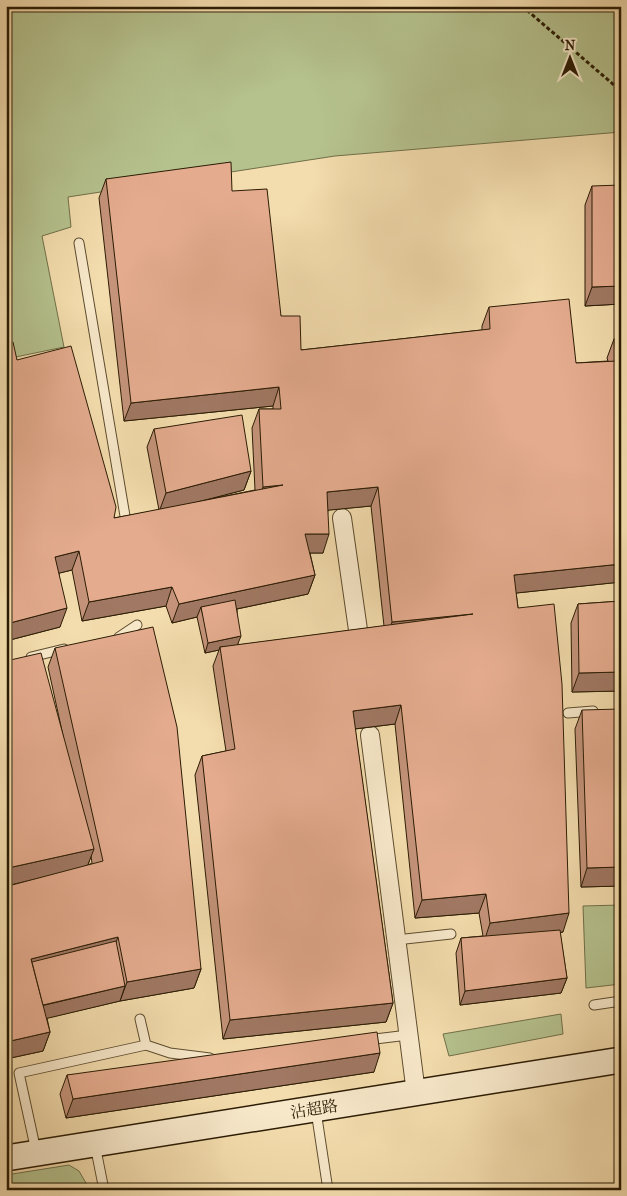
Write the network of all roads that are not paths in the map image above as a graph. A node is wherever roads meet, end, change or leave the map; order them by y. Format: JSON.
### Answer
{"nodes":[{"id":1,"x":79,"y":243,"type":"dead end"},
{"id":2,"x":125,"y":516,"type":"edge"},
{"id":3,"x":342,"y":518,"type":"dead end"},
{"id":4,"x":137,"y":625,"type":"dead end"},
{"id":5,"x":112,"y":638,"type":"edge"},
{"id":6,"x":360,"y":644,"type":"edge"},
{"id":7,"x":74,"y":647,"type":"edge"},
{"id":8,"x":26,"y":658,"type":"edge"},
{"id":9,"x":603,"y":711,"type":"edge"},
{"id":10,"x":568,"y":713,"type":"dead end"},
{"id":11,"x":370,"y":735,"type":"dead end"},
{"id":12,"x":452,"y":934,"type":"dead end"},
{"id":13,"x":396,"y":940,"type":"junction"},
{"id":14,"x":621,"y":1001,"type":"edge"},
{"id":15,"x":594,"y":1005,"type":"dead end"},
{"id":16,"x":140,"y":1019,"type":"dead end"},
{"id":17,"x":408,"y":1035,"type":"junction"},
{"id":18,"x":361,"y":1040,"type":"edge"},
{"id":19,"x":146,"y":1045,"type":"junction"},
{"id":20,"x":219,"y":1057,"type":"edge"},
{"id":21,"x":621,"y":1060,"type":"edge"},
{"id":22,"x":416,"y":1093,"type":"junction"},
{"id":23,"x":316,"y":1109,"type":"junction"},
{"id":24,"x":95,"y":1145,"type":"junction"},
{"id":25,"x":36,"y":1154,"type":"junction"},
{"id":26,"x":6,"y":1158,"type":"edge"},
{"id":27,"x":104,"y":1190,"type":"edge"},
{"id":28,"x":328,"y":1190,"type":"edge"}],
"edges":[{"from":1,"to":2,"type":"lane"},
{"from":3,"to":6,"type":"street"},
{"from":4,"to":5,"type":"lane"},
{"from":7,"to":8,"type":"lane"},
{"from":9,"to":10,"type":"lane"},
{"from":11,"to":13,"type":"street"},
{"from":12,"to":13,"type":"lane"},
{"from":13,"to":17,"type":"street"},
{"from":14,"to":15,"type":"lane"},
{"from":16,"to":19,"type":"lane"},
{"from":17,"to":18,"type":"lane"},
{"from":17,"to":22,"type":"street"},
{"from":19,"to":20,"type":"lane"},
{"from":19,"to":25,"type":"lane"},
{"from":21,"to":22,"type":"street","name":"沾超路"},
{"from":22,"to":23,"type":"street","name":"沾超路"},
{"from":23,"to":24,"type":"street","name":"沾超路"},
{"from":23,"to":28,"type":"lane"},
{"from":24,"to":25,"type":"street","name":"沾超路"},
{"from":24,"to":27,"type":"lane"},
{"from":25,"to":26,"type":"street","name":"沾超路"}]}
